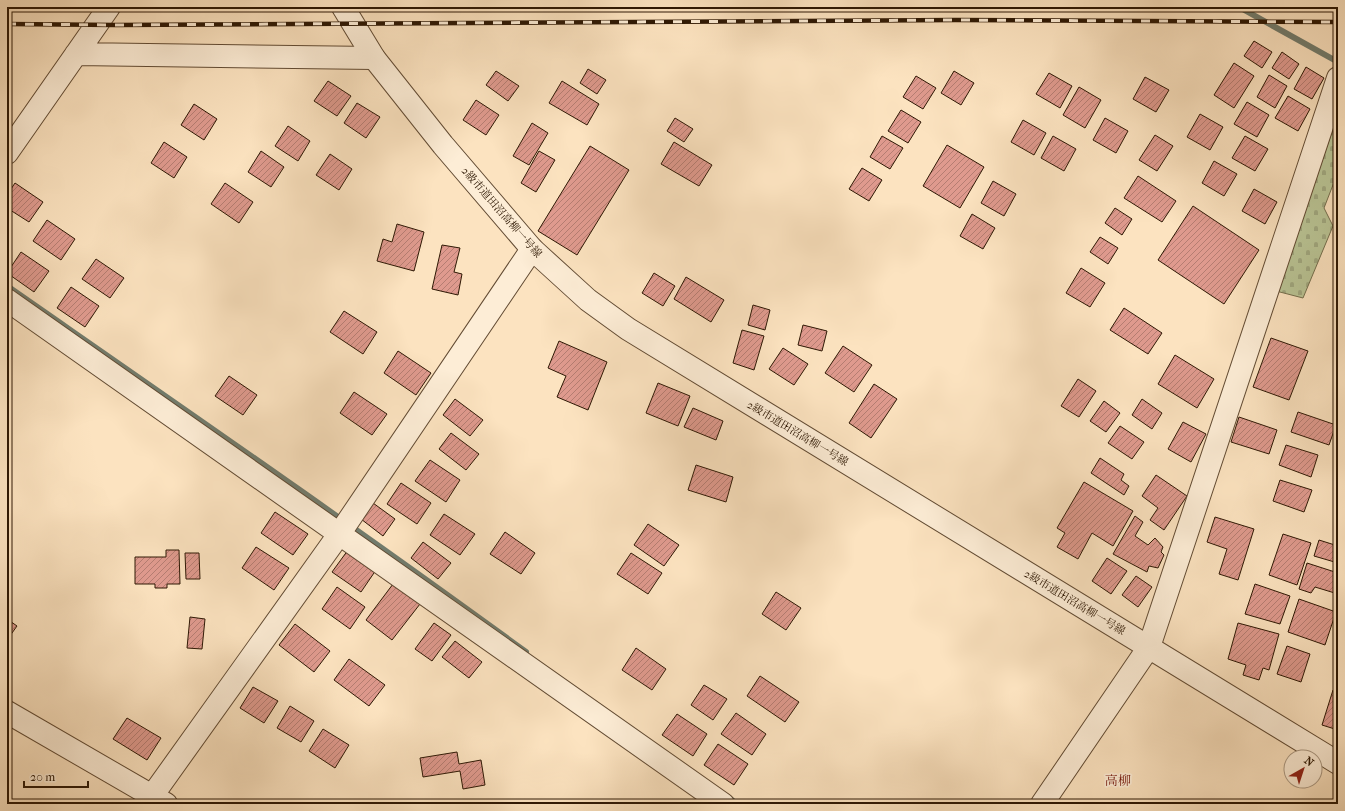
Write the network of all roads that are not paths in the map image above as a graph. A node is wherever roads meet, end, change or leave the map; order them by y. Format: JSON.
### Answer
{"nodes":[{"id":1,"x":109,"y":7,"type":"edge"},
{"id":2,"x":343,"y":7,"type":"edge"},
{"id":3,"x":76,"y":54,"type":"junction"},
{"id":4,"x":374,"y":58,"type":"junction"},
{"id":5,"x":1338,"y":78,"type":"edge"},
{"id":6,"x":7,"y":153,"type":"edge"},
{"id":7,"x":532,"y":249,"type":"junction"},
{"id":8,"x":7,"y":300,"type":"edge"},
{"id":9,"x":340,"y":534,"type":"junction"},
{"id":10,"x":1149,"y":648,"type":"junction"},
{"id":11,"x":7,"y":712,"type":"edge"},
{"id":12,"x":1338,"y":762,"type":"edge"},
{"id":13,"x":159,"y":800,"type":"edge"},
{"id":14,"x":723,"y":804,"type":"edge"},
{"id":15,"x":1042,"y":804,"type":"edge"}],
"edges":[{"from":1,"to":3,"type":"street"},
{"from":2,"to":4,"type":"street","name":"2級市道田沼高柳一号線"},
{"from":3,"to":4,"type":"street"},
{"from":3,"to":6,"type":"street"},
{"from":4,"to":7,"type":"street","name":"2級市道田沼高柳一号線"},
{"from":5,"to":10,"type":"street"},
{"from":7,"to":9,"type":"street"},
{"from":7,"to":10,"type":"street","name":"2級市道田沼高柳一号線"},
{"from":8,"to":9,"type":"street"},
{"from":9,"to":13,"type":"street"},
{"from":9,"to":14,"type":"street"},
{"from":10,"to":12,"type":"street","name":"2級市道田沼高柳一号線"},
{"from":10,"to":15,"type":"street"},
{"from":11,"to":13,"type":"street"}]}
